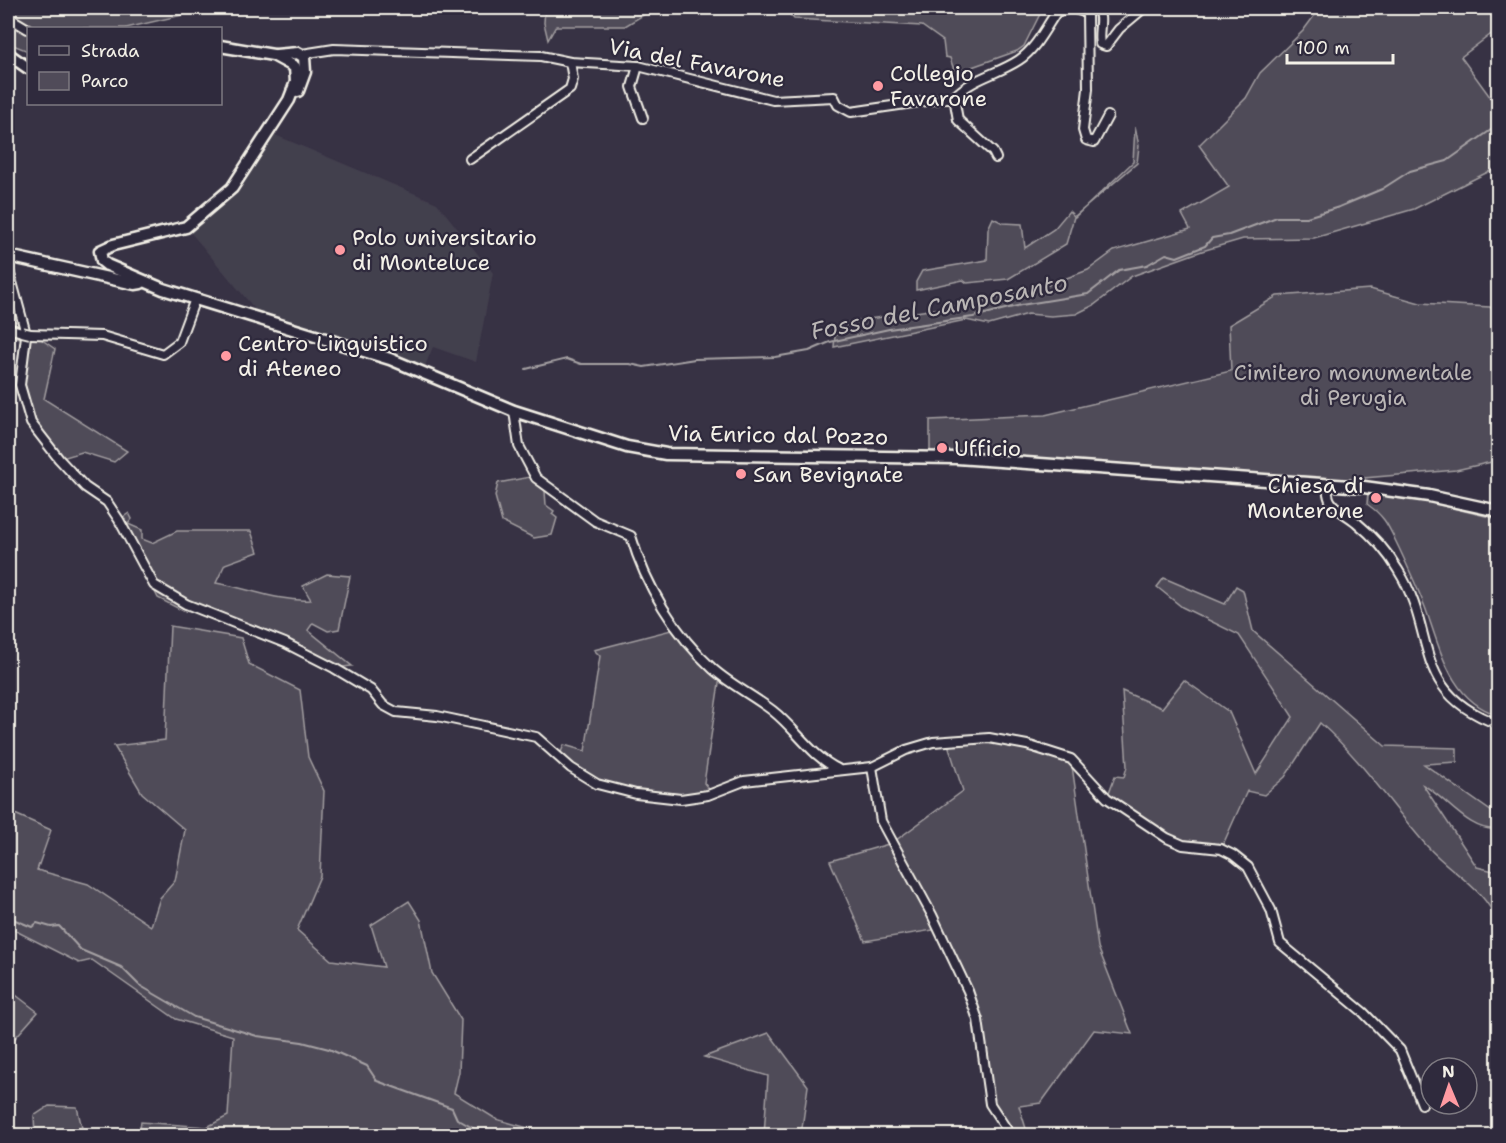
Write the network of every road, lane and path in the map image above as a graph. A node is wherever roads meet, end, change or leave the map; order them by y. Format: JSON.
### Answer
{"nodes":[{"id":1,"x":1097,"y":8,"type":"edge"},
{"id":2,"x":1144,"y":8,"type":"edge"},
{"id":3,"x":1058,"y":10,"type":"edge"},
{"id":4,"x":8,"y":17,"type":"edge"},
{"id":5,"x":27,"y":28,"type":"edge"},
{"id":6,"x":222,"y":46,"type":"edge"},
{"id":7,"x":8,"y":54,"type":"edge"},
{"id":8,"x":297,"y":60,"type":"junction"},
{"id":9,"x":27,"y":61,"type":"edge"},
{"id":10,"x":570,"y":62,"type":"junction"},
{"id":11,"x":638,"y":66,"type":"junction"},
{"id":12,"x":27,"y":67,"type":"edge"},
{"id":13,"x":954,"y":97,"type":"junction"},
{"id":14,"x":1108,"y":116,"type":"dead end"},
{"id":15,"x":643,"y":118,"type":"dead end"},
{"id":16,"x":996,"y":158,"type":"dead end"},
{"id":17,"x":470,"y":159,"type":"dead end"},
{"id":18,"x":8,"y":256,"type":"edge"},
{"id":19,"x":8,"y":267,"type":"edge"},
{"id":20,"x":144,"y":282,"type":"junction"},
{"id":21,"x":195,"y":299,"type":"junction"},
{"id":22,"x":8,"y":328,"type":"edge"},
{"id":23,"x":26,"y":333,"type":"junction"},
{"id":24,"x":514,"y":411,"type":"junction"},
{"id":25,"x":1328,"y":484,"type":"junction"},
{"id":26,"x":1498,"y":511,"type":"edge"},
{"id":27,"x":1498,"y":724,"type":"edge"},
{"id":28,"x":872,"y":767,"type":"junction"},
{"id":29,"x":841,"y":771,"type":"junction"},
{"id":30,"x":1419,"y":1097,"type":"edge"},
{"id":31,"x":1011,"y":1136,"type":"edge"}],
"edges":[{"from":1,"to":2,"type":"street"},
{"from":3,"to":13,"type":"street","name":"Via del Favarone"},
{"from":3,"to":14,"type":"street"},
{"from":4,"to":5,"type":"street"},
{"from":6,"to":8,"type":"street"},
{"from":7,"to":9,"type":"street"},
{"from":7,"to":12,"type":"street"},
{"from":8,"to":10,"type":"street","name":"Via del Favarone"},
{"from":8,"to":20,"type":"street"},
{"from":10,"to":11,"type":"street","name":"Via del Favarone"},
{"from":10,"to":17,"type":"street"},
{"from":11,"to":13,"type":"street","name":"Via del Favarone"},
{"from":11,"to":15,"type":"street"},
{"from":13,"to":16,"type":"street"},
{"from":18,"to":20,"type":"street","name":"Via Enrico dal Pozzo"},
{"from":19,"to":23,"type":"street"},
{"from":20,"to":21,"type":"street","name":"Via Enrico dal Pozzo"},
{"from":21,"to":23,"type":"street"},
{"from":21,"to":24,"type":"street","name":"Via Enrico dal Pozzo"},
{"from":22,"to":23,"type":"street"},
{"from":23,"to":29,"type":"street"},
{"from":24,"to":25,"type":"street","name":"Via Enrico dal Pozzo"},
{"from":24,"to":29,"type":"street"},
{"from":25,"to":26,"type":"street","name":"Via Enrico dal Pozzo"},
{"from":25,"to":27,"type":"street"},
{"from":28,"to":29,"type":"street"},
{"from":28,"to":30,"type":"street"},
{"from":28,"to":31,"type":"street"}]}
